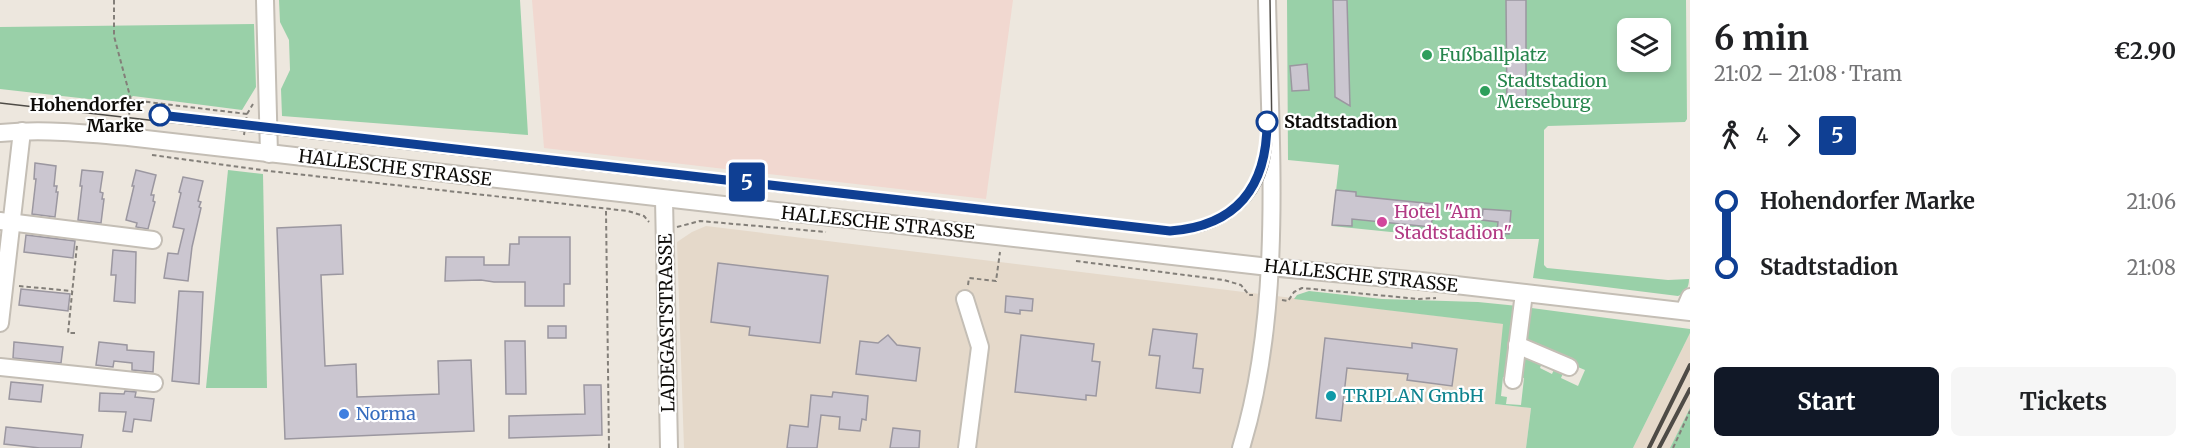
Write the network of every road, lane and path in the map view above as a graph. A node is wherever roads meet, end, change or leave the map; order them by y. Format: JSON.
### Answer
{"nodes":[{"id":1,"x":114,"y":0,"type":"edge"},
{"id":2,"x":265,"y":0,"type":"edge"},
{"id":3,"x":1267,"y":0,"type":"edge"},
{"id":4,"x":131,"y":100,"type":"junction"},
{"id":5,"x":22,"y":131,"type":"junction"},
{"id":6,"x":0,"y":133,"type":"edge"},
{"id":7,"x":128,"y":137,"type":"junction"},
{"id":8,"x":148,"y":154,"type":"dead end"},
{"id":9,"x":268,"y":154,"type":"junction"},
{"id":10,"x":242,"y":159,"type":"junction"},
{"id":11,"x":664,"y":199,"type":"junction"},
{"id":12,"x":606,"y":210,"type":"junction"},
{"id":13,"x":6,"y":221,"type":"edge"},
{"id":14,"x":665,"y":227,"type":"junction"},
{"id":15,"x":836,"y":233,"type":"dead end"},
{"id":16,"x":78,"y":239,"type":"dead end"},
{"id":17,"x":153,"y":240,"type":"dead end"},
{"id":18,"x":1000,"y":252,"type":"dead end"},
{"id":19,"x":1073,"y":260,"type":"dead end"},
{"id":20,"x":1269,"y":267,"type":"junction"},
{"id":21,"x":4,"y":284,"type":"junction"},
{"id":22,"x":72,"y":291,"type":"junction"},
{"id":23,"x":1524,"y":292,"type":"junction"},
{"id":24,"x":1267,"y":298,"type":"junction"},
{"id":25,"x":1442,"y":298,"type":"dead end"},
{"id":26,"x":965,"y":299,"type":"joint"},
{"id":27,"x":1688,"y":307,"type":"edge"},
{"id":28,"x":0,"y":323,"type":"edge"},
{"id":29,"x":75,"y":333,"type":"dead end"},
{"id":30,"x":1517,"y":345,"type":"junction"},
{"id":31,"x":0,"y":366,"type":"edge"},
{"id":32,"x":1569,"y":367,"type":"dead end"},
{"id":33,"x":1513,"y":380,"type":"dead end"},
{"id":34,"x":154,"y":383,"type":"dead end"},
{"id":35,"x":1690,"y":411,"type":"edge"},
{"id":36,"x":609,"y":448,"type":"edge"},
{"id":37,"x":669,"y":448,"type":"edge"},
{"id":38,"x":967,"y":448,"type":"edge"},
{"id":39,"x":1241,"y":448,"type":"edge"},
{"id":40,"x":1672,"y":448,"type":"edge"}],
"edges":[{"from":1,"to":4,"type":"path"},
{"from":2,"to":9,"type":"street"},
{"from":3,"to":20,"type":"street"},
{"from":4,"to":7,"type":"path"},
{"from":4,"to":10,"type":"path"},
{"from":5,"to":6,"type":"street","name":"HALLESCHE STRASSE"},
{"from":5,"to":7,"type":"street","name":"HALLESCHE STRASSE"},
{"from":5,"to":13,"type":"street"},
{"from":7,"to":10,"type":"street","name":"HALLESCHE STRASSE"},
{"from":8,"to":10,"type":"path"},
{"from":9,"to":10,"type":"street","name":"HALLESCHE STRASSE"},
{"from":9,"to":11,"type":"street","name":"HALLESCHE STRASSE"},
{"from":10,"to":12,"type":"path"},
{"from":11,"to":14,"type":"street","name":"LADEGASTSTRASSE"},
{"from":11,"to":20,"type":"street","name":"HALLESCHE STRASSE"},
{"from":12,"to":14,"type":"path"},
{"from":12,"to":36,"type":"path"},
{"from":13,"to":17,"type":"street"},
{"from":13,"to":21,"type":"street"},
{"from":14,"to":15,"type":"path"},
{"from":14,"to":37,"type":"street","name":"LADEGASTSTRASSE"},
{"from":16,"to":22,"type":"path"},
{"from":18,"to":26,"type":"path"},
{"from":19,"to":24,"type":"path"},
{"from":20,"to":23,"type":"street","name":"HALLESCHE STRASSE"},
{"from":20,"to":24,"type":"street"},
{"from":21,"to":22,"type":"path"},
{"from":21,"to":28,"type":"street"},
{"from":22,"to":29,"type":"path"},
{"from":23,"to":27,"type":"street","name":"HALLESCHE STRASSE"},
{"from":23,"to":30,"type":"street"},
{"from":24,"to":25,"type":"path"},
{"from":24,"to":39,"type":"street"},
{"from":26,"to":38,"type":"street"},
{"from":30,"to":32,"type":"street"},
{"from":30,"to":33,"type":"street"},
{"from":31,"to":34,"type":"street"},
{"from":35,"to":40,"type":"path"}]}
